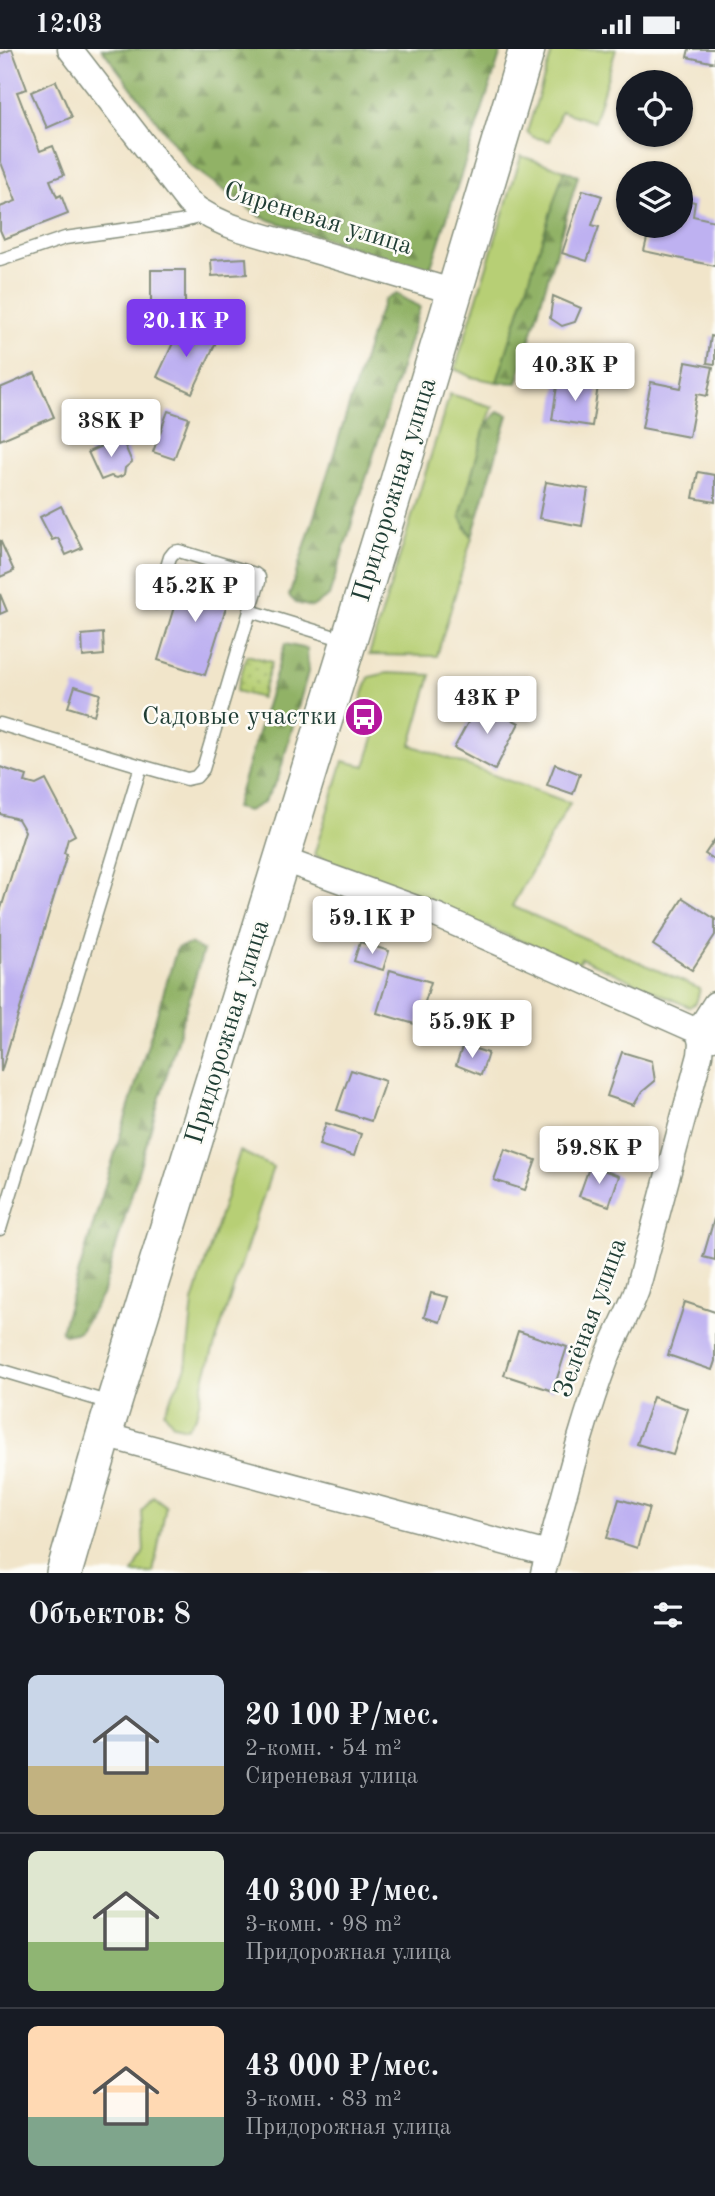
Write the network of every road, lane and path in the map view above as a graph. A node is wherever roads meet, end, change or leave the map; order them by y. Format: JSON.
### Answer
{"nodes":[{"id":1,"x":70,"y":49,"type":"edge"},
{"id":2,"x":527,"y":49,"type":"edge"},
{"id":3,"x":206,"y":215,"type":"junction"},
{"id":4,"x":0,"y":260,"type":"edge"},
{"id":5,"x":455,"y":292,"type":"junction"},
{"id":6,"x":156,"y":603,"type":"dead end"},
{"id":7,"x":250,"y":611,"type":"junction"},
{"id":8,"x":348,"y":641,"type":"junction"},
{"id":9,"x":0,"y":724,"type":"edge"},
{"id":10,"x":141,"y":766,"type":"junction"},
{"id":11,"x":281,"y":859,"type":"junction"},
{"id":12,"x":715,"y":1004,"type":"edge"},
{"id":13,"x":707,"y":1035,"type":"edge"},
{"id":14,"x":1,"y":1223,"type":"edge"},
{"id":15,"x":0,"y":1370,"type":"edge"},
{"id":16,"x":109,"y":1419,"type":"junction"},
{"id":17,"x":545,"y":1564,"type":"edge"},
{"id":18,"x":64,"y":1573,"type":"edge"}],
"edges":[{"from":1,"to":3,"type":"street"},
{"from":2,"to":5,"type":"main road","name":"Придорожная улица"},
{"from":3,"to":4,"type":"lane","name":"Сиреневая улица"},
{"from":3,"to":5,"type":"street","name":"Сиреневая улица"},
{"from":5,"to":8,"type":"main road","name":"Придорожная улица"},
{"from":6,"to":7,"type":"lane"},
{"from":7,"to":8,"type":"lane"},
{"from":7,"to":10,"type":"lane"},
{"from":8,"to":11,"type":"main road","name":"Придорожная улица"},
{"from":9,"to":10,"type":"lane"},
{"from":10,"to":14,"type":"lane"},
{"from":11,"to":13,"type":"street"},
{"from":11,"to":16,"type":"main road","name":"Придорожная улица"},
{"from":12,"to":13,"type":"street"},
{"from":13,"to":17,"type":"street","name":"Зелёная улица"},
{"from":15,"to":16,"type":"lane"},
{"from":16,"to":17,"type":"street"},
{"from":16,"to":18,"type":"main road","name":"Придорожная улица"}]}
